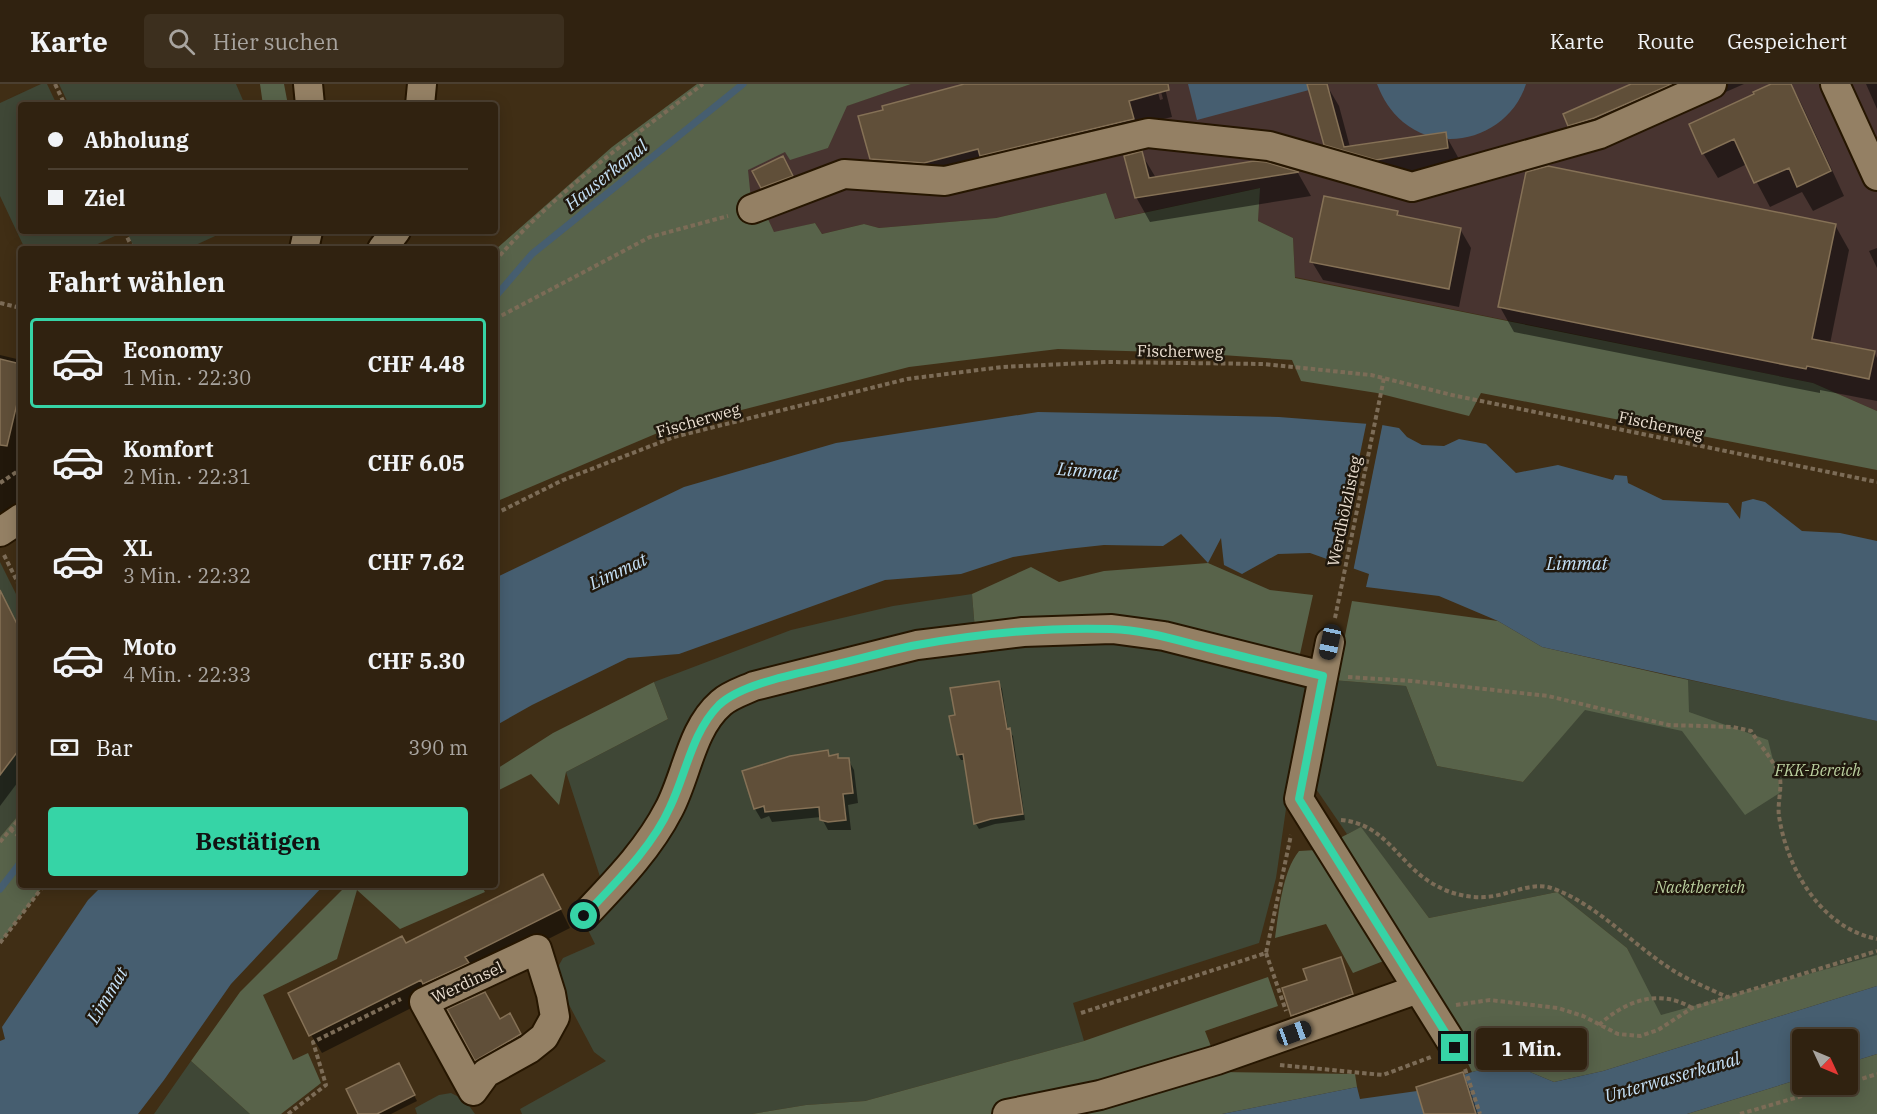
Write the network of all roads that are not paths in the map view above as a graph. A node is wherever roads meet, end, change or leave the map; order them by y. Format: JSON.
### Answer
{"nodes":[{"id":1,"x":308,"y":84,"type":"edge"},
{"id":2,"x":422,"y":84,"type":"edge"},
{"id":3,"x":1712,"y":84,"type":"edge"},
{"id":4,"x":1835,"y":84,"type":"edge"},
{"id":5,"x":310,"y":102,"type":"edge"},
{"id":6,"x":420,"y":102,"type":"edge"},
{"id":7,"x":1877,"y":176,"type":"edge"},
{"id":8,"x":752,"y":209,"type":"road end"},
{"id":9,"x":394,"y":234,"type":"edge"},
{"id":10,"x":384,"y":246,"type":"edge"},
{"id":11,"x":18,"y":520,"type":"edge"},
{"id":12,"x":0,"y":532,"type":"edge"},
{"id":13,"x":1330,"y":642,"type":"road end"},
{"id":14,"x":1323,"y":676,"type":"junction"},
{"id":15,"x":584,"y":916,"type":"dead end"},
{"id":16,"x":1425,"y":999,"type":"junction"},
{"id":17,"x":1461,"y":1060,"type":"road end"},
{"id":18,"x":473,"y":1091,"type":"joint"},
{"id":19,"x":1007,"y":1114,"type":"edge"}],
"edges":[{"from":1,"to":5,"type":"street"},
{"from":2,"to":6,"type":"street"},
{"from":3,"to":8,"type":"street"},
{"from":4,"to":7,"type":"street"},
{"from":9,"to":10,"type":"street"},
{"from":11,"to":12,"type":"street"},
{"from":13,"to":14,"type":"street"},
{"from":14,"to":15,"type":"street"},
{"from":14,"to":16,"type":"street"},
{"from":16,"to":17,"type":"street"},
{"from":16,"to":19,"type":"street"},
{"from":18,"to":18,"type":"street","name":"Werdinsel"}]}
